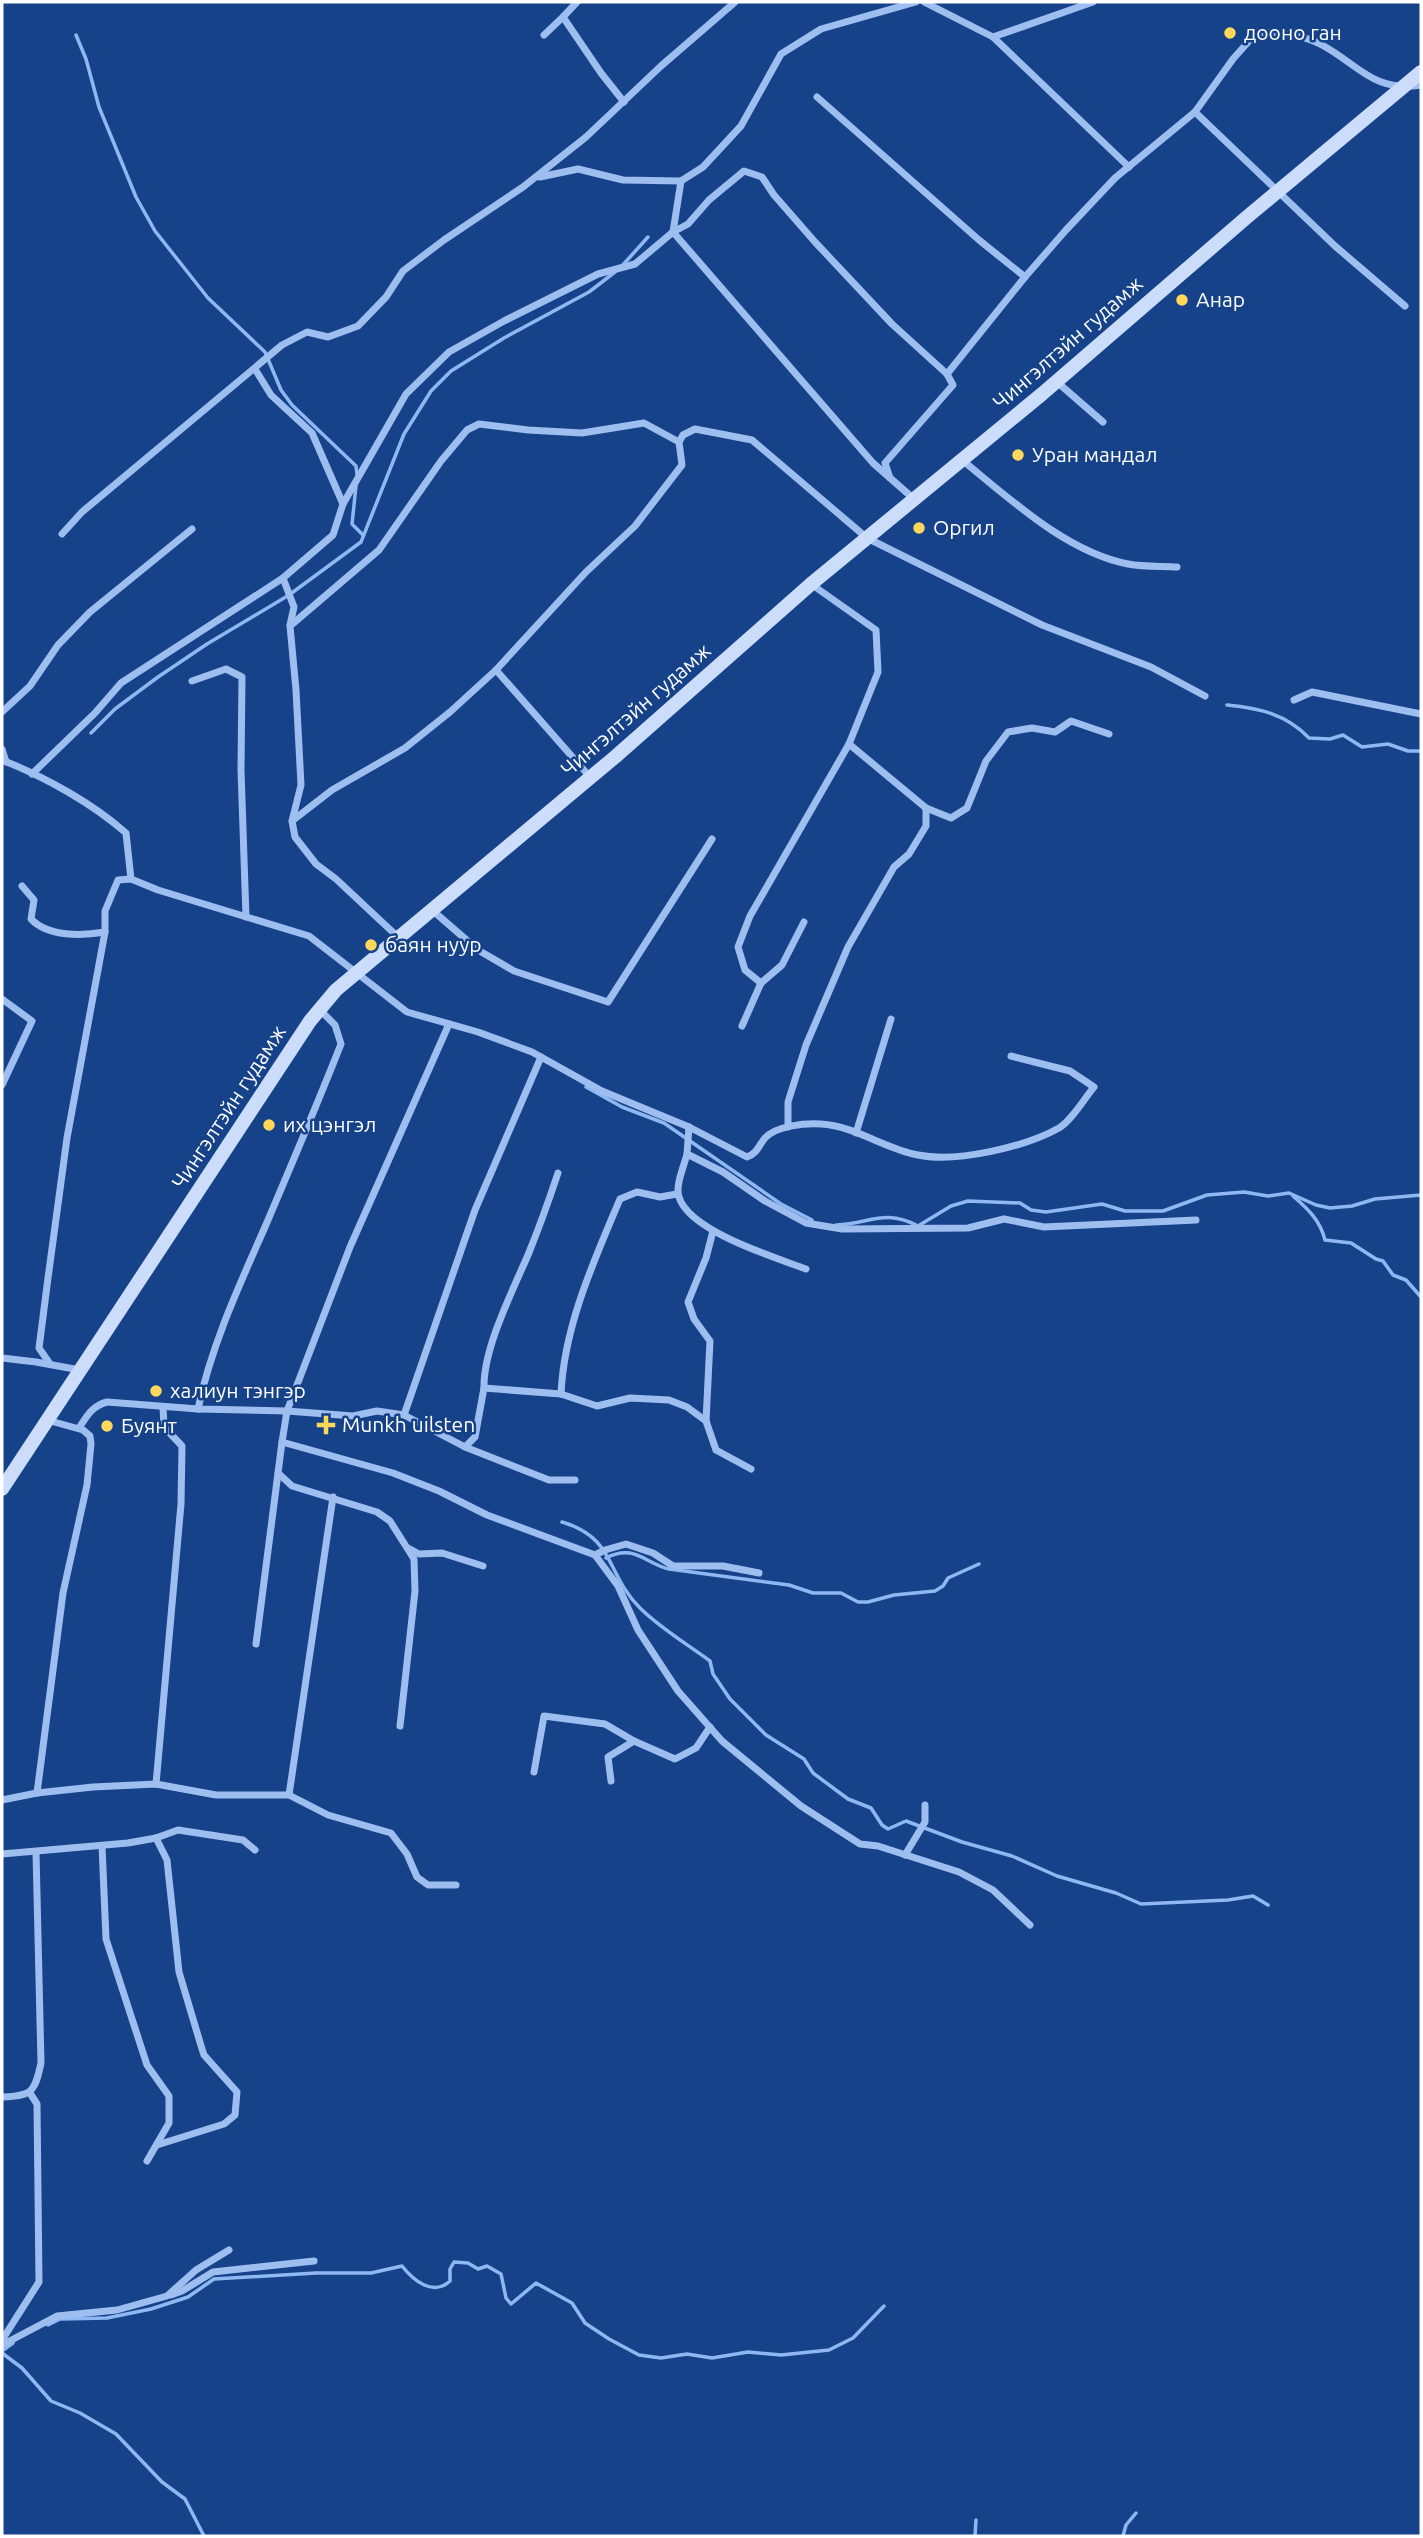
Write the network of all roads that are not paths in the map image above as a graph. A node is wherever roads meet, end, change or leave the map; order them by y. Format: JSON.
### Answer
{"nodes":[{"id":1,"x":577,"y":2,"type":"edge"},
{"id":2,"x":735,"y":2,"type":"edge"},
{"id":3,"x":916,"y":2,"type":"edge"},
{"id":4,"x":924,"y":2,"type":"edge"},
{"id":5,"x":1093,"y":2,"type":"edge"},
{"id":6,"x":563,"y":17,"type":"junction"},
{"id":7,"x":544,"y":35,"type":"dead end"},
{"id":8,"x":993,"y":37,"type":"junction"},
{"id":9,"x":1421,"y":72,"type":"edge"},
{"id":10,"x":1421,"y":85,"type":"edge"},
{"id":11,"x":1401,"y":89,"type":"junction"},
{"id":12,"x":817,"y":97,"type":"dead end"},
{"id":13,"x":624,"y":102,"type":"junction"},
{"id":14,"x":1195,"y":113,"type":"junction"},
{"id":15,"x":1129,"y":167,"type":"junction"},
{"id":16,"x":536,"y":178,"type":"junction"},
{"id":17,"x":681,"y":181,"type":"junction"},
{"id":18,"x":1279,"y":191,"type":"junction"},
{"id":19,"x":673,"y":232,"type":"junction"},
{"id":20,"x":1025,"y":276,"type":"junction"},
{"id":21,"x":1405,"y":306,"type":"dead end"},
{"id":22,"x":255,"y":369,"type":"junction"},
{"id":23,"x":947,"y":374,"type":"junction"},
{"id":24,"x":1057,"y":381,"type":"junction"},
{"id":25,"x":1104,"y":422,"type":"dead end"},
{"id":26,"x":679,"y":442,"type":"junction"},
{"id":27,"x":962,"y":460,"type":"junction"},
{"id":28,"x":890,"y":478,"type":"junction"},
{"id":29,"x":915,"y":499,"type":"junction"},
{"id":30,"x":343,"y":503,"type":"junction"},
{"id":31,"x":192,"y":529,"type":"dead end"},
{"id":32,"x":62,"y":534,"type":"dead end"},
{"id":33,"x":867,"y":538,"type":"junction"},
{"id":34,"x":1177,"y":567,"type":"dead end"},
{"id":35,"x":282,"y":578,"type":"junction"},
{"id":36,"x":811,"y":584,"type":"junction"},
{"id":37,"x":289,"y":626,"type":"junction"},
{"id":38,"x":496,"y":670,"type":"junction"},
{"id":39,"x":192,"y":681,"type":"dead end"},
{"id":40,"x":1205,"y":696,"type":"dead end"},
{"id":41,"x":1294,"y":700,"type":"dead end"},
{"id":42,"x":2,"y":712,"type":"edge"},
{"id":43,"x":1421,"y":714,"type":"edge"},
{"id":44,"x":1109,"y":734,"type":"dead end"},
{"id":45,"x":849,"y":744,"type":"junction"},
{"id":46,"x":2,"y":749,"type":"edge"},
{"id":47,"x":4,"y":761,"type":"edge"},
{"id":48,"x":32,"y":774,"type":"junction"},
{"id":49,"x":591,"y":778,"type":"junction"},
{"id":50,"x":926,"y":808,"type":"junction"},
{"id":51,"x":292,"y":821,"type":"junction"},
{"id":52,"x":712,"y":839,"type":"dead end"},
{"id":53,"x":131,"y":879,"type":"junction"},
{"id":54,"x":22,"y":886,"type":"dead end"},
{"id":55,"x":432,"y":911,"type":"junction"},
{"id":56,"x":246,"y":917,"type":"junction"},
{"id":57,"x":804,"y":922,"type":"dead end"},
{"id":58,"x":104,"y":932,"type":"junction"},
{"id":59,"x":399,"y":937,"type":"junction"},
{"id":60,"x":358,"y":972,"type":"junction"},
{"id":61,"x":761,"y":983,"type":"junction"},
{"id":62,"x":2,"y":999,"type":"edge"},
{"id":63,"x":320,"y":1010,"type":"junction"},
{"id":64,"x":891,"y":1019,"type":"dead end"},
{"id":65,"x":449,"y":1024,"type":"junction"},
{"id":66,"x":742,"y":1026,"type":"dead end"},
{"id":67,"x":1011,"y":1056,"type":"dead end"},
{"id":68,"x":541,"y":1057,"type":"junction"},
{"id":69,"x":2,"y":1085,"type":"edge"},
{"id":70,"x":689,"y":1127,"type":"junction"},
{"id":71,"x":788,"y":1127,"type":"junction"},
{"id":72,"x":856,"y":1133,"type":"junction"},
{"id":73,"x":687,"y":1154,"type":"junction"},
{"id":74,"x":558,"y":1173,"type":"dead end"},
{"id":75,"x":677,"y":1194,"type":"junction"},
{"id":76,"x":1196,"y":1220,"type":"dead end"},
{"id":77,"x":713,"y":1231,"type":"junction"},
{"id":78,"x":806,"y":1269,"type":"dead end"},
{"id":79,"x":2,"y":1358,"type":"edge"},
{"id":80,"x":50,"y":1364,"type":"junction"},
{"id":81,"x":81,"y":1370,"type":"junction"},
{"id":82,"x":484,"y":1388,"type":"junction"},
{"id":83,"x":561,"y":1394,"type":"junction"},
{"id":84,"x":163,"y":1407,"type":"junction"},
{"id":85,"x":198,"y":1409,"type":"junction"},
{"id":86,"x":287,"y":1411,"type":"junction"},
{"id":87,"x":404,"y":1415,"type":"junction"},
{"id":88,"x":47,"y":1420,"type":"junction"},
{"id":89,"x":706,"y":1421,"type":"junction"},
{"id":90,"x":79,"y":1428,"type":"junction"},
{"id":91,"x":282,"y":1442,"type":"junction"},
{"id":92,"x":465,"y":1447,"type":"junction"},
{"id":93,"x":751,"y":1469,"type":"dead end"},
{"id":94,"x":278,"y":1473,"type":"junction"},
{"id":95,"x":575,"y":1480,"type":"dead end"},
{"id":96,"x":2,"y":1489,"type":"edge"},
{"id":97,"x":333,"y":1497,"type":"junction"},
{"id":98,"x":407,"y":1548,"type":"junction"},
{"id":99,"x":595,"y":1555,"type":"junction"},
{"id":100,"x":483,"y":1566,"type":"dead end"},
{"id":101,"x":759,"y":1573,"type":"dead end"},
{"id":102,"x":256,"y":1644,"type":"dead end"},
{"id":103,"x":400,"y":1726,"type":"dead end"},
{"id":104,"x":710,"y":1727,"type":"junction"},
{"id":105,"x":634,"y":1741,"type":"junction"},
{"id":106,"x":534,"y":1772,"type":"dead end"},
{"id":107,"x":611,"y":1781,"type":"dead end"},
{"id":108,"x":156,"y":1783,"type":"junction"},
{"id":109,"x":37,"y":1793,"type":"junction"},
{"id":110,"x":289,"y":1795,"type":"junction"},
{"id":111,"x":2,"y":1800,"type":"edge"},
{"id":112,"x":925,"y":1805,"type":"dead end"},
{"id":113,"x":156,"y":1838,"type":"junction"},
{"id":114,"x":102,"y":1846,"type":"junction"},
{"id":115,"x":255,"y":1850,"type":"dead end"},
{"id":116,"x":36,"y":1852,"type":"junction"},
{"id":117,"x":2,"y":1854,"type":"edge"},
{"id":118,"x":905,"y":1855,"type":"junction"},
{"id":119,"x":456,"y":1885,"type":"dead end"},
{"id":120,"x":1030,"y":1925,"type":"dead end"},
{"id":121,"x":30,"y":2093,"type":"junction"},
{"id":122,"x":2,"y":2097,"type":"edge"},
{"id":123,"x":157,"y":2146,"type":"junction"},
{"id":124,"x":147,"y":2161,"type":"dead end"},
{"id":125,"x":229,"y":2250,"type":"dead end"},
{"id":126,"x":314,"y":2262,"type":"dead end"},
{"id":127,"x":167,"y":2296,"type":"junction"},
{"id":128,"x":2,"y":2343,"type":"edge"}],
"edges":[{"from":1,"to":6,"type":"street"},
{"from":2,"to":13,"type":"street"},
{"from":3,"to":17,"type":"street"},
{"from":4,"to":8,"type":"street"},
{"from":5,"to":8,"type":"street"},
{"from":6,"to":7,"type":"street"},
{"from":6,"to":13,"type":"street"},
{"from":8,"to":15,"type":"street"},
{"from":9,"to":11,"type":"main road","name":"Чингэлтэйн гудамж"},
{"from":10,"to":11,"type":"street"},
{"from":11,"to":14,"type":"street"},
{"from":11,"to":18,"type":"main road","name":"Чингэлтэйн гудамж"},
{"from":12,"to":20,"type":"street"},
{"from":13,"to":16,"type":"street"},
{"from":14,"to":15,"type":"street"},
{"from":14,"to":18,"type":"street"},
{"from":15,"to":20,"type":"street"},
{"from":16,"to":17,"type":"street"},
{"from":16,"to":22,"type":"street"},
{"from":17,"to":19,"type":"street"},
{"from":18,"to":21,"type":"street"},
{"from":18,"to":24,"type":"main road","name":"Чингэлтэйн гудамж"},
{"from":19,"to":23,"type":"street"},
{"from":19,"to":28,"type":"street"},
{"from":19,"to":30,"type":"street"},
{"from":20,"to":23,"type":"street"},
{"from":22,"to":30,"type":"street"},
{"from":22,"to":32,"type":"street"},
{"from":23,"to":28,"type":"street"},
{"from":24,"to":25,"type":"street"},
{"from":24,"to":27,"type":"main road","name":"Чингэлтэйн гудамж"},
{"from":26,"to":33,"type":"street"},
{"from":26,"to":37,"type":"street"},
{"from":26,"to":38,"type":"street"},
{"from":27,"to":29,"type":"main road","name":"Чингэлтэйн гудамж"},
{"from":27,"to":34,"type":"street"},
{"from":28,"to":29,"type":"street"},
{"from":29,"to":33,"type":"main road","name":"Чингэлтэйн гудамж"},
{"from":30,"to":35,"type":"street"},
{"from":31,"to":42,"type":"street"},
{"from":33,"to":36,"type":"main road","name":"Чингэлтэйн гудамж"},
{"from":33,"to":40,"type":"street"},
{"from":35,"to":37,"type":"street"},
{"from":35,"to":48,"type":"street"},
{"from":36,"to":45,"type":"street"},
{"from":36,"to":49,"type":"main road","name":"Чингэлтэйн гудамж"},
{"from":37,"to":51,"type":"street"},
{"from":38,"to":49,"type":"street"},
{"from":38,"to":51,"type":"street"},
{"from":39,"to":56,"type":"street"},
{"from":41,"to":43,"type":"street"},
{"from":44,"to":50,"type":"street"},
{"from":45,"to":50,"type":"street"},
{"from":45,"to":61,"type":"street"},
{"from":46,"to":47,"type":"street"},
{"from":47,"to":48,"type":"street"},
{"from":48,"to":53,"type":"street"},
{"from":49,"to":55,"type":"main road","name":"Чингэлтэйн гудамж"},
{"from":50,"to":71,"type":"street"},
{"from":51,"to":59,"type":"street"},
{"from":52,"to":55,"type":"street"},
{"from":53,"to":56,"type":"street"},
{"from":53,"to":58,"type":"street"},
{"from":54,"to":58,"type":"street"},
{"from":55,"to":59,"type":"main road","name":"Чингэлтэйн гудамж"},
{"from":56,"to":60,"type":"street"},
{"from":57,"to":61,"type":"street"},
{"from":58,"to":80,"type":"street"},
{"from":59,"to":60,"type":"main road","name":"Чингэлтэйн гудамж"},
{"from":60,"to":63,"type":"main road","name":"Чингэлтэйн гудамж"},
{"from":60,"to":65,"type":"street"},
{"from":61,"to":66,"type":"street"},
{"from":62,"to":69,"type":"street"},
{"from":63,"to":81,"type":"main road","name":"Чингэлтэйн гудамж"},
{"from":63,"to":85,"type":"street"},
{"from":64,"to":72,"type":"street"},
{"from":65,"to":68,"type":"street"},
{"from":65,"to":86,"type":"street"},
{"from":67,"to":72,"type":"street"},
{"from":68,"to":70,"type":"street"},
{"from":68,"to":87,"type":"street"},
{"from":70,"to":71,"type":"street"},
{"from":70,"to":73,"type":"street"},
{"from":71,"to":72,"type":"street"},
{"from":73,"to":75,"type":"street"},
{"from":73,"to":76,"type":"street"},
{"from":74,"to":82,"type":"street"},
{"from":75,"to":77,"type":"street"},
{"from":75,"to":83,"type":"street"},
{"from":77,"to":78,"type":"street"},
{"from":77,"to":89,"type":"street"},
{"from":79,"to":80,"type":"street"},
{"from":80,"to":81,"type":"street"},
{"from":81,"to":88,"type":"main road","name":"Чингэлтэйн гудамж"},
{"from":82,"to":83,"type":"street"},
{"from":82,"to":92,"type":"street"},
{"from":83,"to":89,"type":"street"},
{"from":84,"to":85,"type":"street"},
{"from":84,"to":90,"type":"street"},
{"from":84,"to":108,"type":"street"},
{"from":85,"to":86,"type":"street"},
{"from":86,"to":87,"type":"street"},
{"from":86,"to":91,"type":"street"},
{"from":87,"to":92,"type":"street"},
{"from":88,"to":90,"type":"street"},
{"from":88,"to":96,"type":"main road","name":"Чингэлтэйн гудамж"},
{"from":89,"to":93,"type":"street"},
{"from":90,"to":109,"type":"street"},
{"from":91,"to":94,"type":"street"},
{"from":91,"to":99,"type":"street"},
{"from":92,"to":95,"type":"street"},
{"from":94,"to":97,"type":"street"},
{"from":94,"to":102,"type":"street"},
{"from":97,"to":98,"type":"street"},
{"from":97,"to":110,"type":"street"},
{"from":98,"to":100,"type":"street"},
{"from":98,"to":103,"type":"street"},
{"from":99,"to":101,"type":"street"},
{"from":99,"to":104,"type":"street"},
{"from":104,"to":105,"type":"street"},
{"from":104,"to":118,"type":"street"},
{"from":105,"to":106,"type":"street"},
{"from":105,"to":107,"type":"street"},
{"from":108,"to":109,"type":"street"},
{"from":108,"to":110,"type":"street"},
{"from":109,"to":111,"type":"street"},
{"from":110,"to":119,"type":"street"},
{"from":112,"to":118,"type":"street"},
{"from":113,"to":114,"type":"street"},
{"from":113,"to":115,"type":"street"},
{"from":113,"to":123,"type":"street"},
{"from":114,"to":116,"type":"street"},
{"from":114,"to":123,"type":"street"},
{"from":116,"to":117,"type":"street"},
{"from":116,"to":121,"type":"street"},
{"from":118,"to":120,"type":"street"},
{"from":121,"to":122,"type":"street"},
{"from":121,"to":128,"type":"street"},
{"from":123,"to":124,"type":"street"},
{"from":125,"to":127,"type":"street"},
{"from":126,"to":127,"type":"street"},
{"from":127,"to":128,"type":"street"}]}
